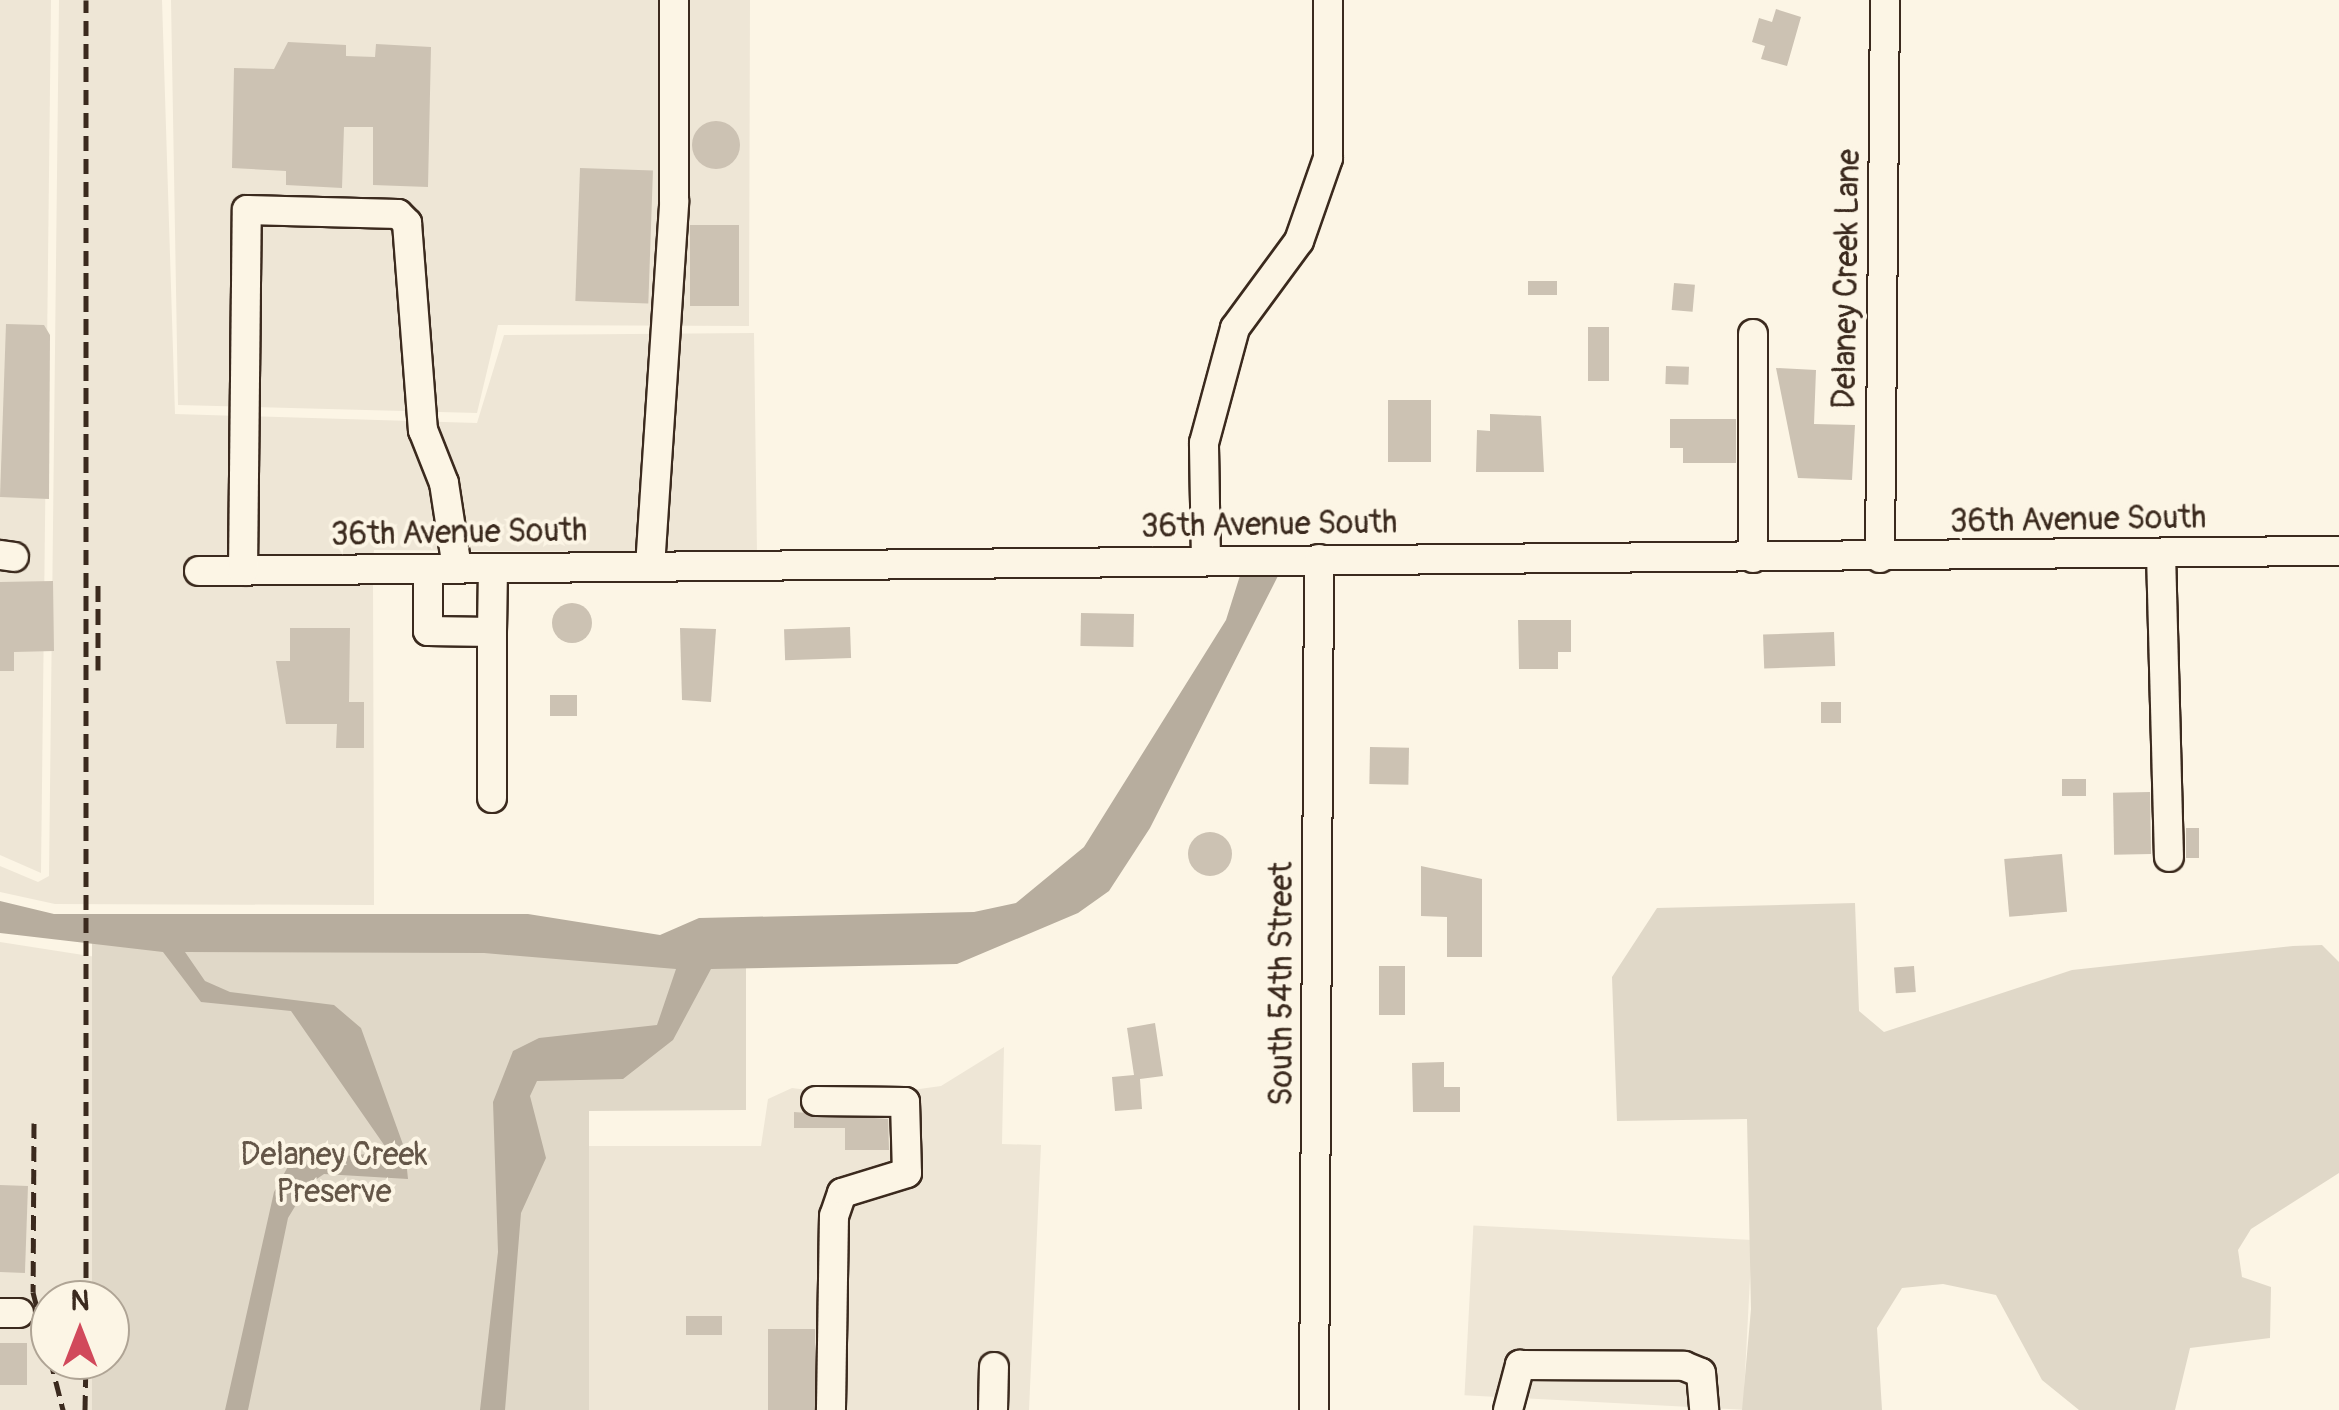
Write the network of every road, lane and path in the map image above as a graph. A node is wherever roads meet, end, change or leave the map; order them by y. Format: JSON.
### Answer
{"nodes":[{"id":1,"x":674,"y":0,"type":"edge"},
{"id":2,"x":1328,"y":0,"type":"edge"},
{"id":3,"x":1885,"y":0,"type":"edge"},
{"id":4,"x":1753,"y":334,"type":"dead end"},
{"id":5,"x":2339,"y":550,"type":"edge"},
{"id":6,"x":2161,"y":554,"type":"junction"},
{"id":7,"x":1753,"y":558,"type":"junction"},
{"id":8,"x":1880,"y":558,"type":"junction"},
{"id":9,"x":1319,"y":559,"type":"junction"},
{"id":10,"x":1206,"y":561,"type":"junction"},
{"id":11,"x":650,"y":566,"type":"junction"},
{"id":12,"x":457,"y":568,"type":"junction"},
{"id":13,"x":493,"y":568,"type":"junction"},
{"id":14,"x":428,"y":569,"type":"junction"},
{"id":15,"x":243,"y":570,"type":"junction"},
{"id":16,"x":199,"y":571,"type":"dead end"},
{"id":17,"x":492,"y":632,"type":"junction"},
{"id":18,"x":492,"y":798,"type":"dead end"},
{"id":19,"x":2169,"y":856,"type":"dead end"},
{"id":20,"x":816,"y":1100,"type":"dead end"},
{"id":21,"x":994,"y":1367,"type":"dead end"},
{"id":22,"x":830,"y":1410,"type":"edge"},
{"id":23,"x":993,"y":1410,"type":"edge"},
{"id":24,"x":1314,"y":1410,"type":"edge"},
{"id":25,"x":1508,"y":1410,"type":"edge"},
{"id":26,"x":1704,"y":1410,"type":"edge"}],
"edges":[{"from":1,"to":11,"type":"street"},
{"from":2,"to":10,"type":"street"},
{"from":3,"to":8,"type":"street","name":"Delaney Creek Lane"},
{"from":4,"to":7,"type":"street"},
{"from":5,"to":6,"type":"street","name":"36th Avenue South"},
{"from":6,"to":8,"type":"street","name":"36th Avenue South"},
{"from":6,"to":19,"type":"street"},
{"from":7,"to":8,"type":"street","name":"36th Avenue South"},
{"from":7,"to":9,"type":"street","name":"36th Avenue South"},
{"from":9,"to":10,"type":"street","name":"36th Avenue South"},
{"from":9,"to":24,"type":"street","name":"South 54th Street"},
{"from":10,"to":11,"type":"street","name":"36th Avenue South"},
{"from":11,"to":13,"type":"street","name":"36th Avenue South"},
{"from":12,"to":13,"type":"street","name":"36th Avenue South"},
{"from":12,"to":14,"type":"street","name":"36th Avenue South"},
{"from":12,"to":15,"type":"street"},
{"from":13,"to":17,"type":"street"},
{"from":14,"to":15,"type":"street","name":"36th Avenue South"},
{"from":14,"to":17,"type":"street"},
{"from":15,"to":16,"type":"street","name":"36th Avenue South"},
{"from":17,"to":18,"type":"street"},
{"from":20,"to":22,"type":"street"},
{"from":21,"to":23,"type":"street"},
{"from":25,"to":26,"type":"street"}]}
